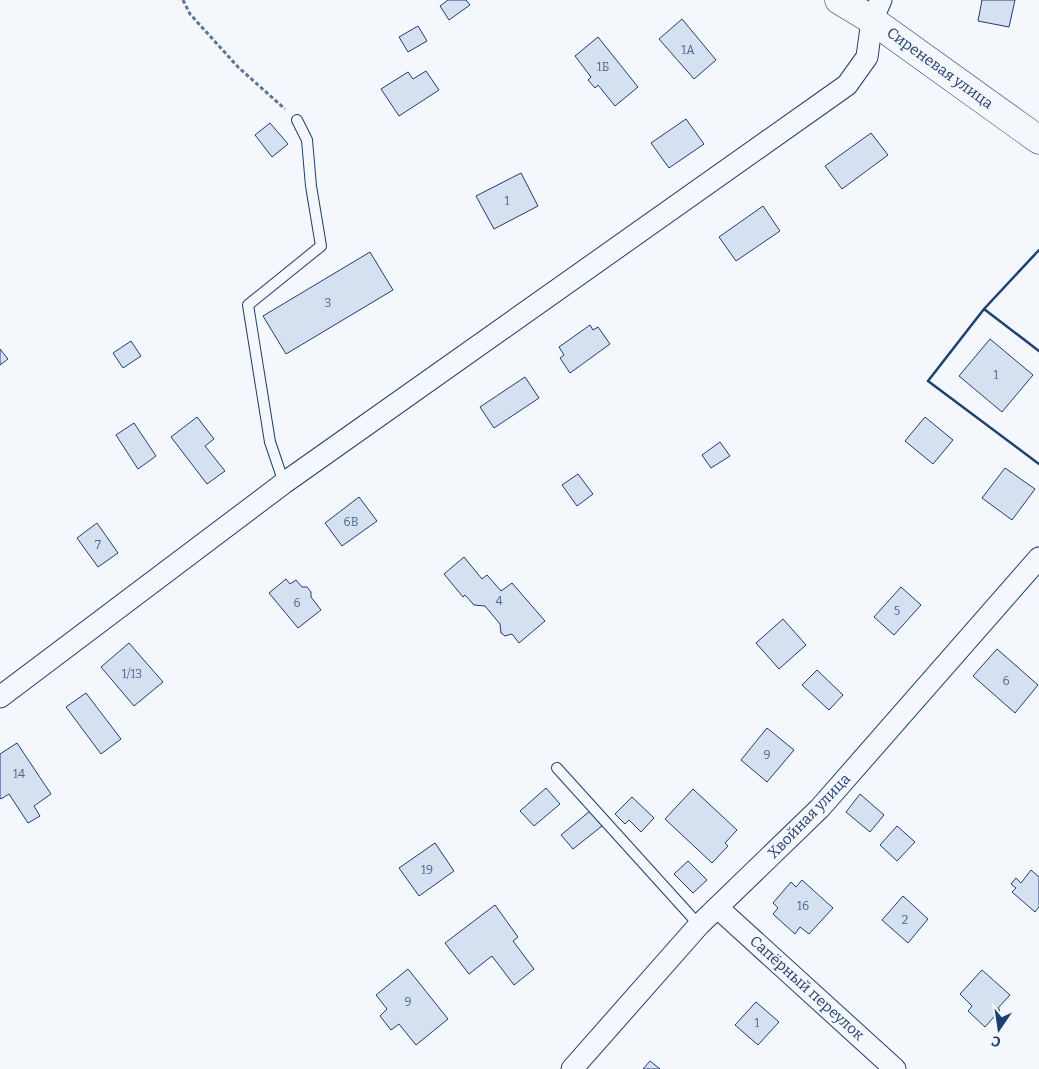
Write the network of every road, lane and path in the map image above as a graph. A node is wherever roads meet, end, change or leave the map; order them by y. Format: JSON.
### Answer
{"nodes":[{"id":1,"x":183,"y":0,"type":"edge"},
{"id":2,"x":839,"y":0,"type":"edge"},
{"id":3,"x":876,"y":10,"type":"edge"},
{"id":4,"x":297,"y":120,"type":"joint"},
{"id":5,"x":1039,"y":140,"type":"edge"},
{"id":6,"x":284,"y":483,"type":"junction"},
{"id":7,"x":1039,"y":558,"type":"edge"},
{"id":8,"x":0,"y":697,"type":"edge"},
{"id":9,"x":557,"y":768,"type":"dead end"},
{"id":10,"x":718,"y":908,"type":"junction"},
{"id":11,"x":699,"y":926,"type":"junction"},
{"id":12,"x":572,"y":1069,"type":"edge"},
{"id":13,"x":895,"y":1069,"type":"edge"}],
"edges":[{"from":1,"to":4,"type":"path"},
{"from":2,"to":3,"type":"street","name":"Сиреневая улица"},
{"from":3,"to":5,"type":"street","name":"Сиреневая улица"},
{"from":3,"to":6,"type":"street"},
{"from":4,"to":6,"type":"lane"},
{"from":6,"to":8,"type":"street"},
{"from":7,"to":10,"type":"street","name":"Хвойная улица"},
{"from":9,"to":11,"type":"lane"},
{"from":10,"to":11,"type":"street","name":"Хвойная улица"},
{"from":10,"to":13,"type":"street","name":"Сапёрный переулок"},
{"from":11,"to":12,"type":"street","name":"Хвойная улица"}]}
